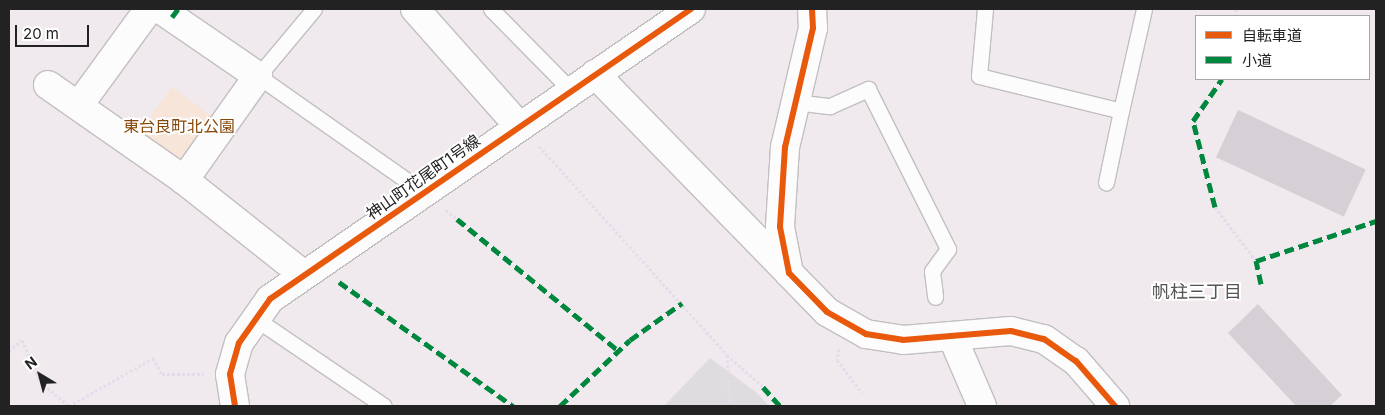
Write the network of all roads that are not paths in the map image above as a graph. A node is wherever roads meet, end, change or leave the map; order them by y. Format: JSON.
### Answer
{"nodes":[{"id":1,"x":149,"y":9,"type":"edge"},
{"id":2,"x":160,"y":9,"type":"edge"},
{"id":3,"x":314,"y":9,"type":"edge"},
{"id":4,"x":415,"y":9,"type":"edge"},
{"id":5,"x":491,"y":9,"type":"edge"},
{"id":6,"x":691,"y":9,"type":"edge"},
{"id":7,"x":812,"y":9,"type":"edge"},
{"id":8,"x":985,"y":9,"type":"edge"},
{"id":9,"x":1144,"y":9,"type":"edge"},
{"id":10,"x":595,"y":74,"type":"junction"},
{"id":11,"x":258,"y":76,"type":"junction"},
{"id":12,"x":48,"y":85,"type":"dead end"},
{"id":13,"x":571,"y":90,"type":"junction"},
{"id":14,"x":796,"y":102,"type":"junction"},
{"id":15,"x":80,"y":105,"type":"junction"},
{"id":16,"x":1120,"y":112,"type":"junction"},
{"id":17,"x":519,"y":126,"type":"junction"},
{"id":18,"x":184,"y":180,"type":"junction"},
{"id":19,"x":1106,"y":182,"type":"dead end"},
{"id":20,"x":426,"y":194,"type":"junction"},
{"id":21,"x":789,"y":273,"type":"junction"},
{"id":22,"x":304,"y":275,"type":"junction"},
{"id":23,"x":936,"y":297,"type":"dead end"},
{"id":24,"x":253,"y":317,"type":"junction"},
{"id":25,"x":952,"y":336,"type":"junction"},
{"id":26,"x":235,"y":406,"type":"edge"},
{"id":27,"x":384,"y":406,"type":"edge"},
{"id":28,"x":982,"y":406,"type":"edge"},
{"id":29,"x":1116,"y":406,"type":"edge"}],
"edges":[{"from":1,"to":15,"type":"street"},
{"from":2,"to":11,"type":"street"},
{"from":3,"to":11,"type":"lane"},
{"from":4,"to":17,"type":"street"},
{"from":5,"to":13,"type":"lane"},
{"from":6,"to":10,"type":"street","name":"神山町花尾町1号線"},
{"from":7,"to":14,"type":"street"},
{"from":8,"to":16,"type":"lane"},
{"from":9,"to":16,"type":"lane"},
{"from":10,"to":13,"type":"street","name":"神山町花尾町1号線"},
{"from":10,"to":21,"type":"street"},
{"from":11,"to":18,"type":"street"},
{"from":11,"to":20,"type":"lane"},
{"from":12,"to":15,"type":"street"},
{"from":13,"to":17,"type":"street","name":"神山町花尾町1号線"},
{"from":14,"to":21,"type":"street"},
{"from":14,"to":23,"type":"lane"},
{"from":15,"to":18,"type":"street"},
{"from":16,"to":19,"type":"lane"},
{"from":17,"to":20,"type":"street","name":"神山町花尾町1号線"},
{"from":18,"to":22,"type":"street"},
{"from":20,"to":22,"type":"street","name":"神山町花尾町1号線"},
{"from":21,"to":25,"type":"street"},
{"from":22,"to":24,"type":"street","name":"神山町花尾町1号線"},
{"from":24,"to":26,"type":"street","name":"神山町花尾町1号線"},
{"from":24,"to":27,"type":"lane"},
{"from":25,"to":28,"type":"street"},
{"from":25,"to":29,"type":"street"}]}
